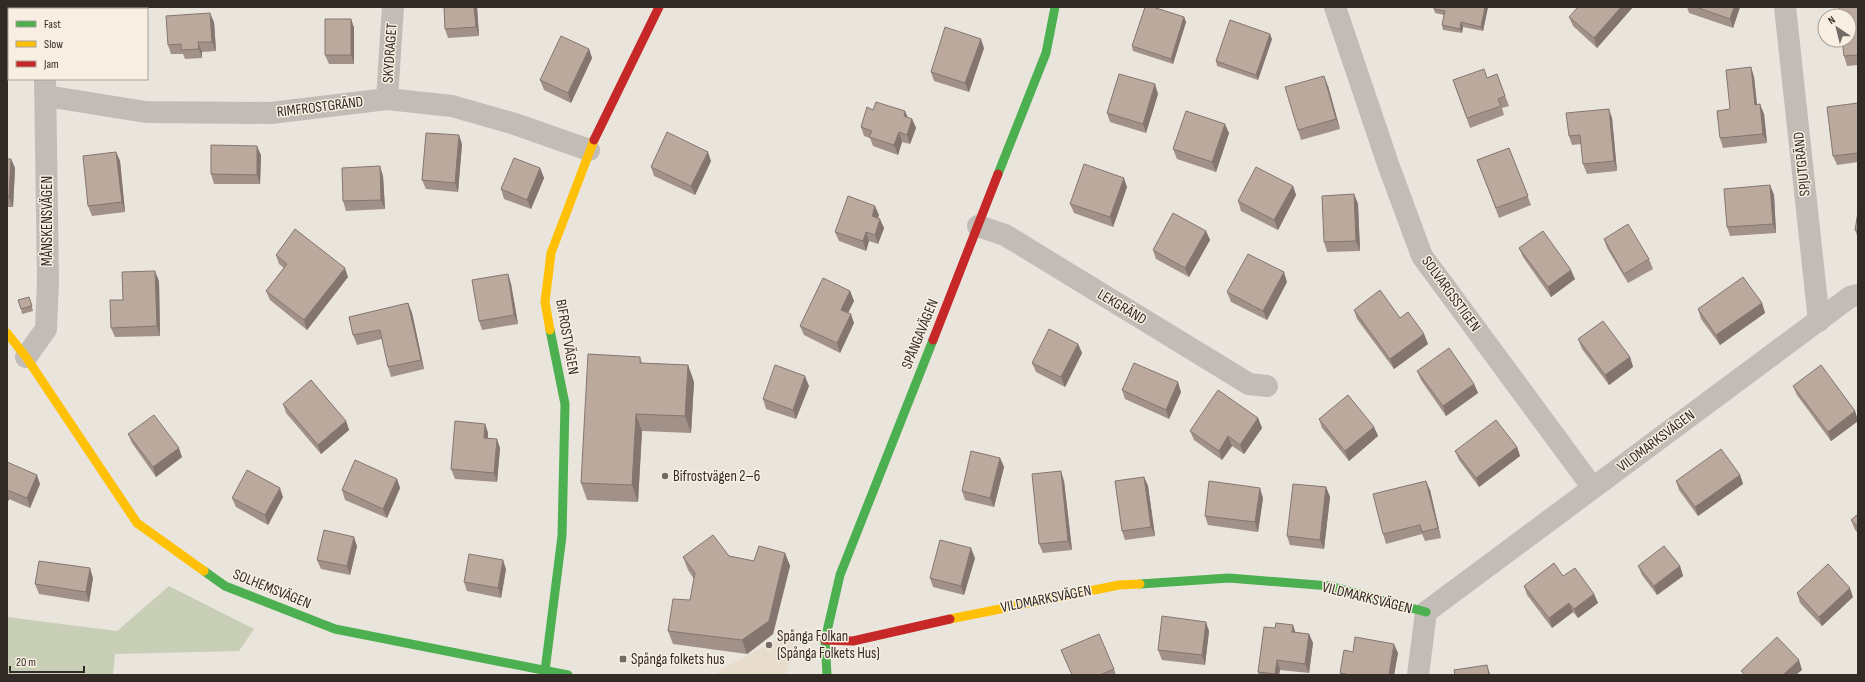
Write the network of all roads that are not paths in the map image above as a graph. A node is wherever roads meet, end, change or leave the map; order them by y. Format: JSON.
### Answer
{"nodes":[{"id":1,"x":393,"y":7,"type":"edge"},
{"id":2,"x":659,"y":7,"type":"edge"},
{"id":3,"x":1056,"y":7,"type":"edge"},
{"id":4,"x":1335,"y":7,"type":"edge"},
{"id":5,"x":1785,"y":7,"type":"edge"},
{"id":6,"x":46,"y":88,"type":"edge"},
{"id":7,"x":387,"y":99,"type":"junction"},
{"id":8,"x":588,"y":150,"type":"junction"},
{"id":9,"x":978,"y":226,"type":"junction"},
{"id":10,"x":1858,"y":295,"type":"edge"},
{"id":11,"x":1818,"y":321,"type":"junction"},
{"id":12,"x":7,"y":334,"type":"edge"},
{"id":13,"x":26,"y":357,"type":"junction"},
{"id":14,"x":1267,"y":386,"type":"dead end"},
{"id":15,"x":1593,"y":488,"type":"junction"},
{"id":16,"x":1426,"y":612,"type":"junction"},
{"id":17,"x":825,"y":640,"type":"junction"},
{"id":18,"x":545,"y":671,"type":"junction"},
{"id":19,"x":568,"y":675,"type":"edge"},
{"id":20,"x":827,"y":675,"type":"edge"},
{"id":21,"x":1418,"y":675,"type":"edge"}],
"edges":[{"from":1,"to":7,"type":"street","name":"SKYDRAGET"},
{"from":2,"to":8,"type":"street","name":"BIFROSTVÄGEN"},
{"from":3,"to":9,"type":"street","name":"SPÅNGAVÄGEN"},
{"from":4,"to":15,"type":"street","name":"SOLVARGSSTIGEN"},
{"from":5,"to":11,"type":"street","name":"SPJUTGRÄND"},
{"from":6,"to":7,"type":"street","name":"RIMFROSTGRÄND"},
{"from":6,"to":13,"type":"street","name":"MÅNSKENSVÄGEN"},
{"from":7,"to":8,"type":"street","name":"RIMFROSTGRÄND"},
{"from":8,"to":18,"type":"street","name":"BIFROSTVÄGEN"},
{"from":9,"to":14,"type":"street","name":"LEKGRÄND"},
{"from":9,"to":17,"type":"street","name":"SPÅNGAVÄGEN"},
{"from":10,"to":11,"type":"street","name":"VILDMARKSVÄGEN"},
{"from":11,"to":15,"type":"street","name":"VILDMARKSVÄGEN"},
{"from":12,"to":13,"type":"street","name":"SOLHEMSVÄGEN"},
{"from":13,"to":18,"type":"street","name":"SOLHEMSVÄGEN"},
{"from":15,"to":16,"type":"street","name":"VILDMARKSVÄGEN"},
{"from":16,"to":17,"type":"street","name":"VILDMARKSVÄGEN"},
{"from":16,"to":21,"type":"street"},
{"from":17,"to":20,"type":"street","name":"SPÅNGAVÄGEN"},
{"from":18,"to":19,"type":"street","name":"SOLHEMSVÄGEN"}]}
